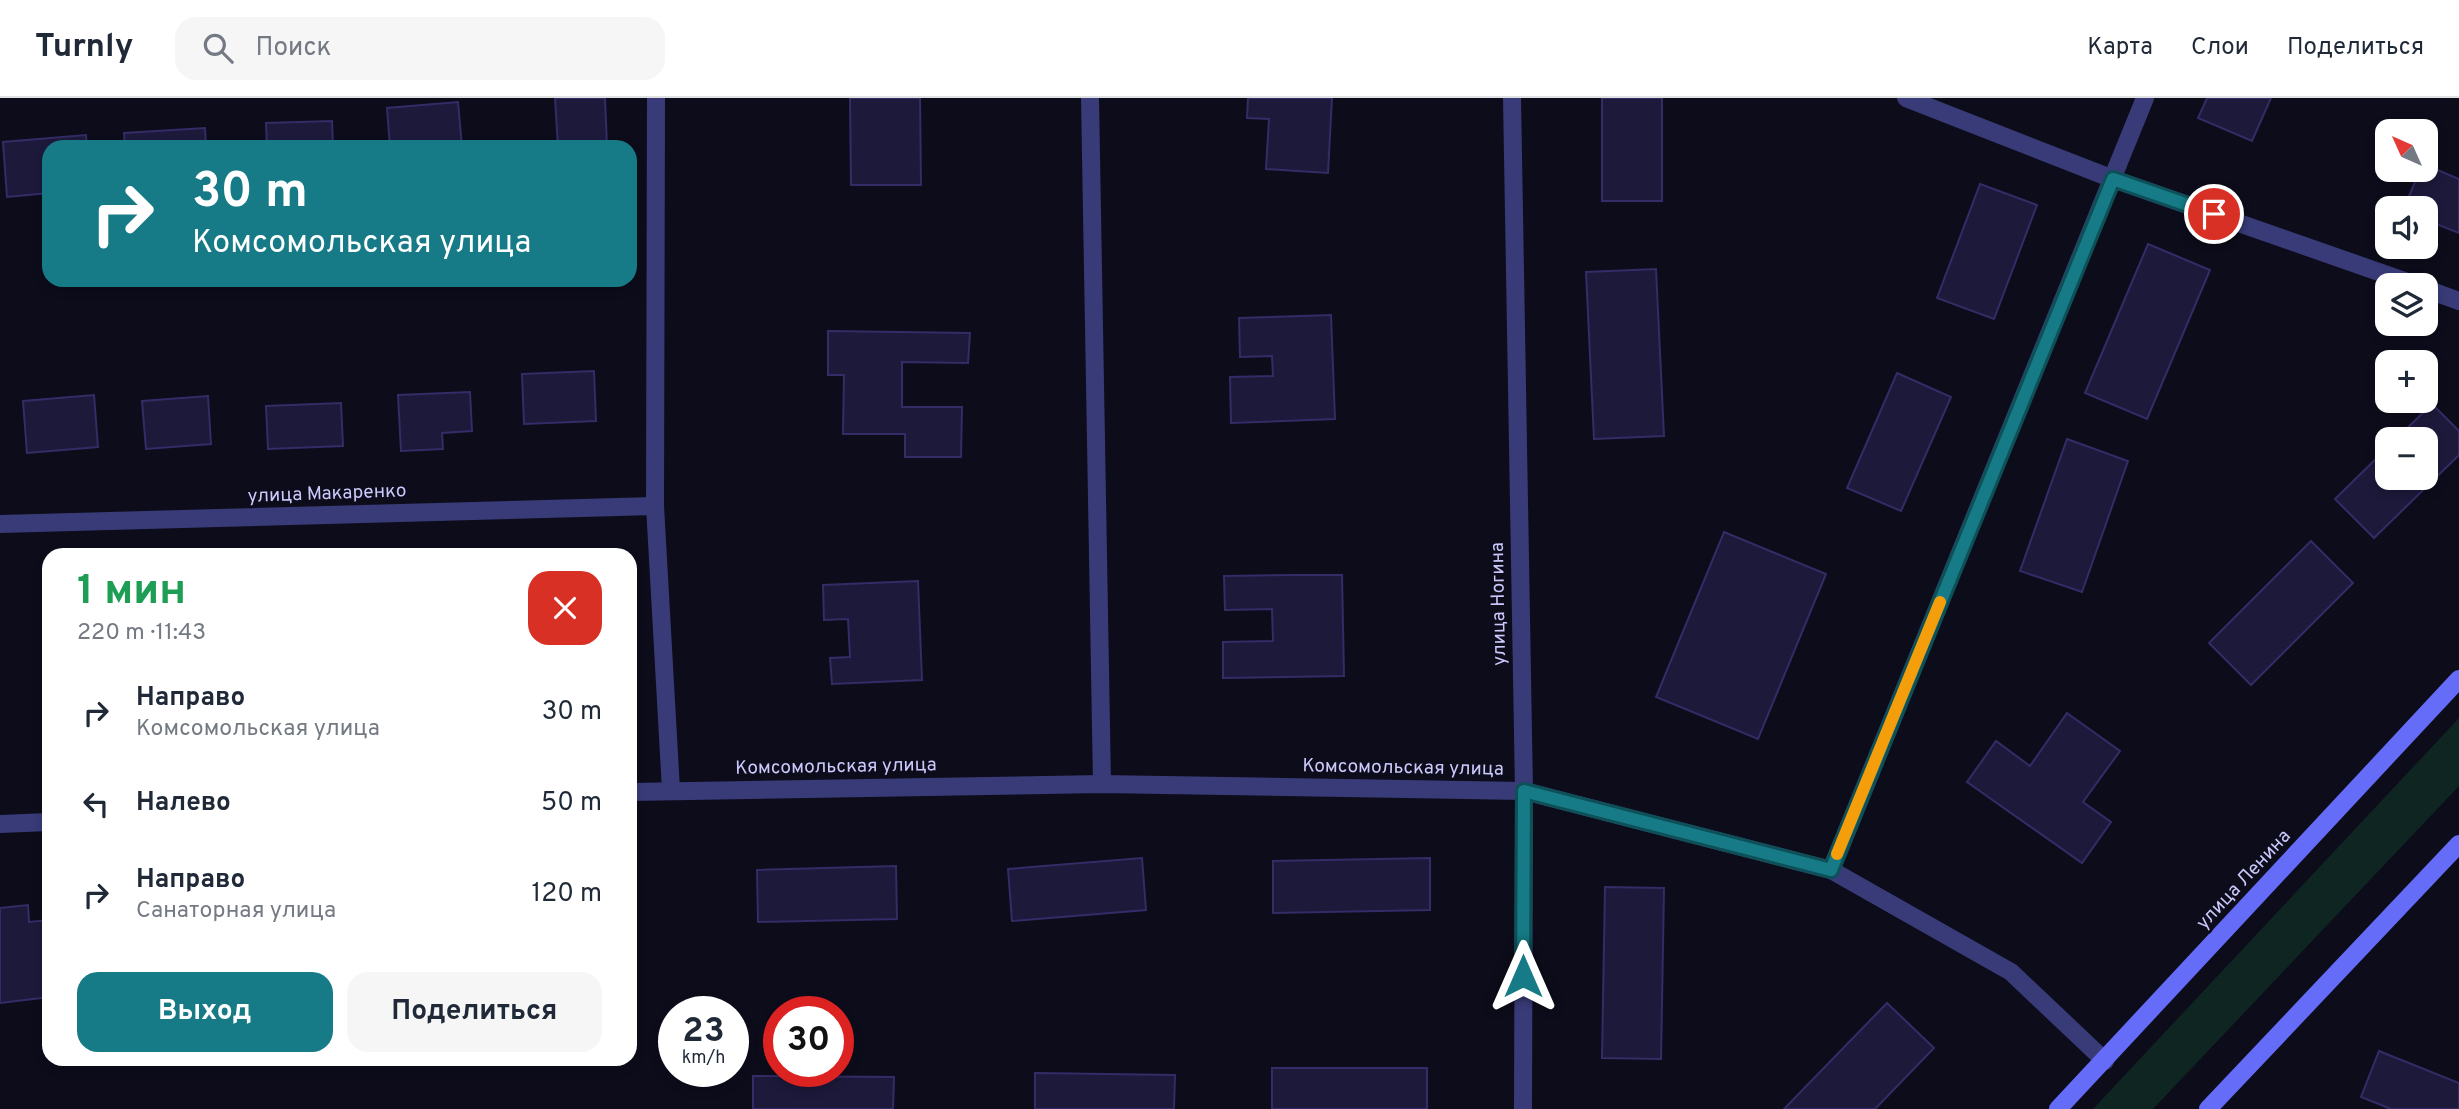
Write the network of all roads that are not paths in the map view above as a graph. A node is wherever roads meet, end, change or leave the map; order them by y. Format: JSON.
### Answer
{"nodes":[{"id":1,"x":656,"y":98,"type":"edge"},
{"id":2,"x":1090,"y":98,"type":"edge"},
{"id":3,"x":1512,"y":98,"type":"edge"},
{"id":4,"x":1906,"y":98,"type":"edge"},
{"id":5,"x":2145,"y":98,"type":"edge"},
{"id":6,"x":2113,"y":179,"type":"junction"},
{"id":7,"x":2382,"y":273,"type":"edge"},
{"id":8,"x":2438,"y":293,"type":"edge"},
{"id":9,"x":2459,"y":300,"type":"edge"},
{"id":10,"x":654,"y":506,"type":"junction"},
{"id":11,"x":0,"y":524,"type":"edge"},
{"id":12,"x":2459,"y":679,"type":"edge"},
{"id":13,"x":1102,"y":785,"type":"junction"},
{"id":14,"x":671,"y":790,"type":"junction"},
{"id":15,"x":1524,"y":791,"type":"junction"},
{"id":16,"x":637,"y":792,"type":"edge"},
{"id":17,"x":42,"y":822,"type":"edge"},
{"id":18,"x":0,"y":824,"type":"edge"},
{"id":19,"x":2459,"y":844,"type":"edge"},
{"id":20,"x":1831,"y":870,"type":"junction"},
{"id":21,"x":2105,"y":1061,"type":"junction"},
{"id":22,"x":2217,"y":1107,"type":"edge"},
{"id":23,"x":1523,"y":1109,"type":"edge"},
{"id":24,"x":2058,"y":1109,"type":"edge"}],
"edges":[{"from":1,"to":10,"type":"street"},
{"from":2,"to":13,"type":"street"},
{"from":3,"to":15,"type":"street","name":"улица Ногина"},
{"from":4,"to":6,"type":"street"},
{"from":5,"to":6,"type":"street"},
{"from":6,"to":7,"type":"street"},
{"from":6,"to":20,"type":"street"},
{"from":8,"to":9,"type":"street"},
{"from":10,"to":11,"type":"street","name":"улица Макаренко"},
{"from":10,"to":14,"type":"street"},
{"from":12,"to":21,"type":"main road","name":"улица Ленина"},
{"from":13,"to":14,"type":"street","name":"Комсомольская улица"},
{"from":13,"to":15,"type":"street","name":"Комсомольская улица"},
{"from":14,"to":16,"type":"street","name":"Комсомольская улица"},
{"from":15,"to":20,"type":"street","name":"Комсомольская улица"},
{"from":15,"to":23,"type":"street","name":"улица Ногина"},
{"from":17,"to":18,"type":"street"},
{"from":19,"to":22,"type":"main road"},
{"from":20,"to":21,"type":"street","name":"Комсомольская улица"},
{"from":21,"to":24,"type":"main road","name":"улица Ленина"}]}
